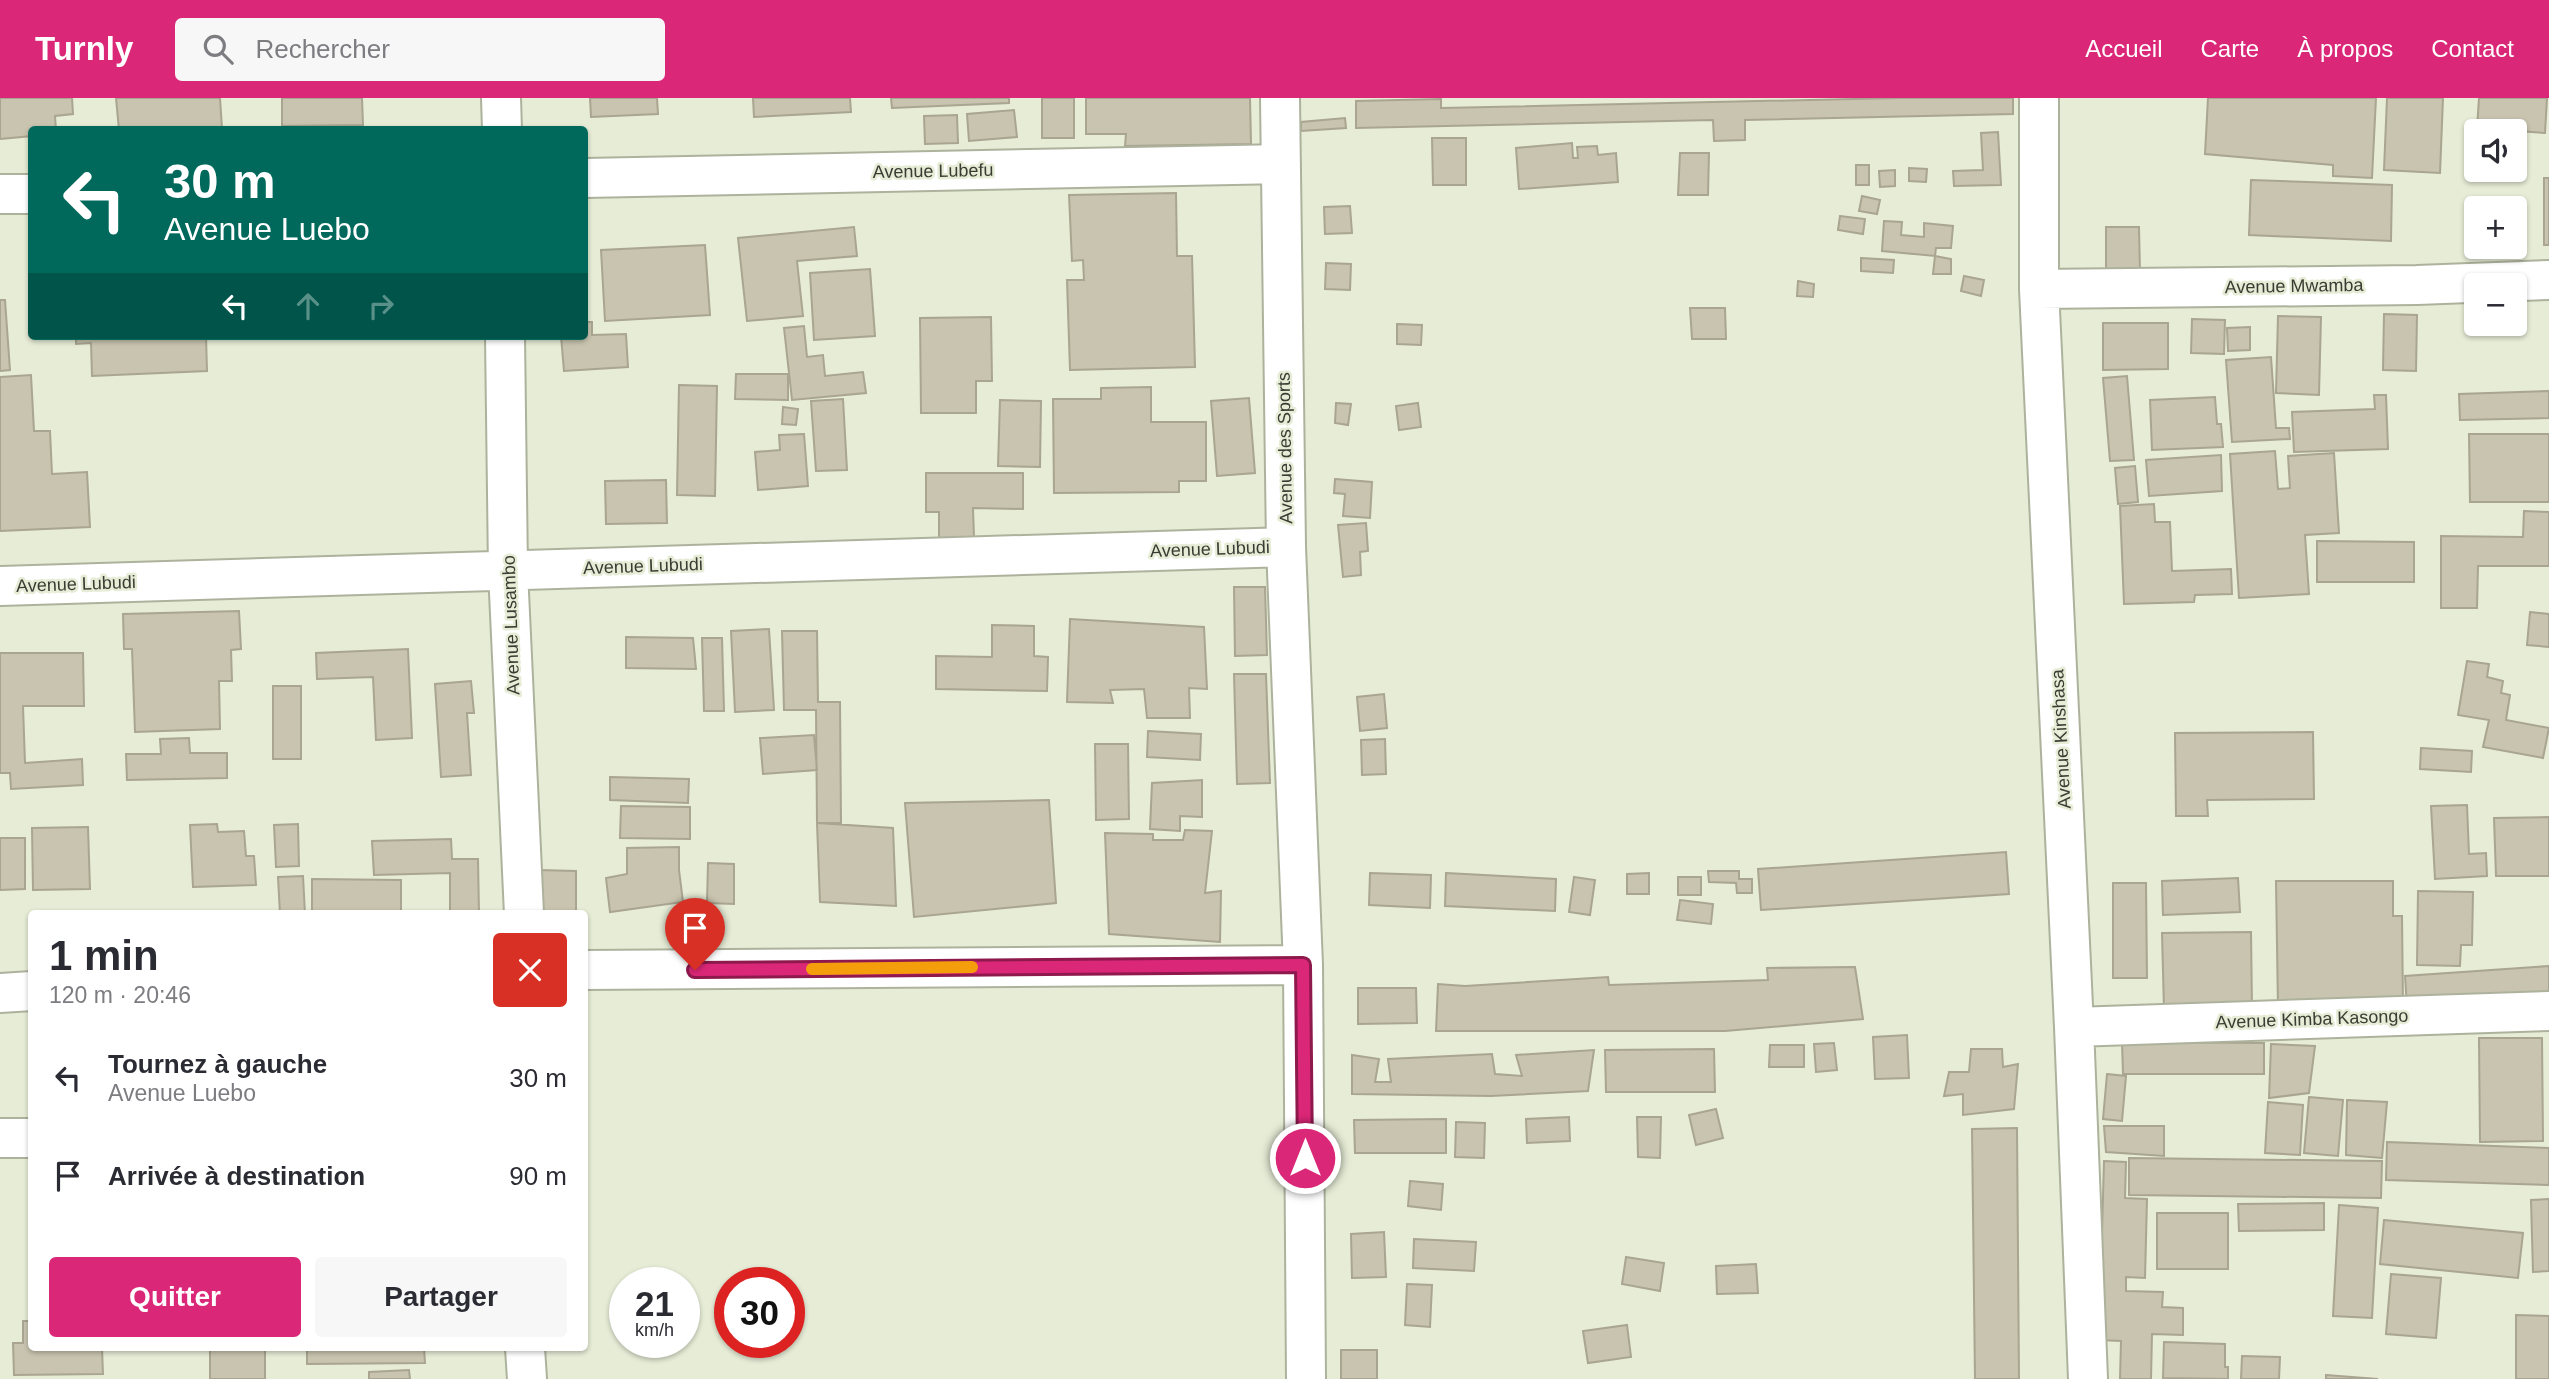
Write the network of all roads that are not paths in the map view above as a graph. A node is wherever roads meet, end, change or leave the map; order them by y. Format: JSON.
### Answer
{"nodes":[{"id":1,"x":501,"y":98,"type":"edge"},
{"id":2,"x":1280,"y":98,"type":"edge"},
{"id":3,"x":2039,"y":98,"type":"edge"},
{"id":4,"x":502,"y":126,"type":"edge"},
{"id":5,"x":1281,"y":164,"type":"junction"},
{"id":6,"x":588,"y":178,"type":"edge"},
{"id":7,"x":0,"y":194,"type":"edge"},
{"id":8,"x":28,"y":194,"type":"edge"},
{"id":9,"x":2549,"y":280,"type":"edge"},
{"id":10,"x":2039,"y":289,"type":"junction"},
{"id":11,"x":505,"y":340,"type":"edge"},
{"id":12,"x":1286,"y":547,"type":"junction"},
{"id":13,"x":508,"y":570,"type":"junction"},
{"id":14,"x":0,"y":586,"type":"edge"},
{"id":15,"x":524,"y":910,"type":"edge"},
{"id":16,"x":1303,"y":965,"type":"junction"},
{"id":17,"x":588,"y":970,"type":"edge"},
{"id":18,"x":28,"y":991,"type":"edge"},
{"id":19,"x":0,"y":993,"type":"edge"},
{"id":20,"x":2549,"y":1012,"type":"edge"},
{"id":21,"x":2074,"y":1027,"type":"junction"},
{"id":22,"x":0,"y":1138,"type":"edge"},
{"id":23,"x":28,"y":1138,"type":"edge"},
{"id":24,"x":525,"y":1351,"type":"edge"},
{"id":25,"x":527,"y":1379,"type":"edge"},
{"id":26,"x":1306,"y":1379,"type":"edge"},
{"id":27,"x":2088,"y":1379,"type":"edge"}],
"edges":[{"from":1,"to":4,"type":"street"},
{"from":2,"to":5,"type":"street","name":"Avenue des Sports"},
{"from":3,"to":10,"type":"street","name":"Avenue Kinshasa"},
{"from":5,"to":6,"type":"street","name":"Avenue Lubefu"},
{"from":5,"to":12,"type":"street","name":"Avenue des Sports"},
{"from":7,"to":8,"type":"street"},
{"from":9,"to":10,"type":"street","name":"Avenue Mwamba"},
{"from":10,"to":21,"type":"street","name":"Avenue Kinshasa"},
{"from":11,"to":13,"type":"street","name":"Avenue Lusambo"},
{"from":12,"to":13,"type":"street","name":"Avenue Lubudi"},
{"from":12,"to":16,"type":"street","name":"Avenue des Sports"},
{"from":13,"to":14,"type":"street","name":"Avenue Lubudi"},
{"from":13,"to":15,"type":"street","name":"Avenue Lusambo"},
{"from":16,"to":17,"type":"street"},
{"from":16,"to":26,"type":"street","name":"Avenue des Sports"},
{"from":18,"to":19,"type":"street"},
{"from":20,"to":21,"type":"street","name":"Avenue Kimba Kasongo"},
{"from":21,"to":27,"type":"street","name":"Avenue Kinshasa"},
{"from":22,"to":23,"type":"street"},
{"from":24,"to":25,"type":"street"}]}
